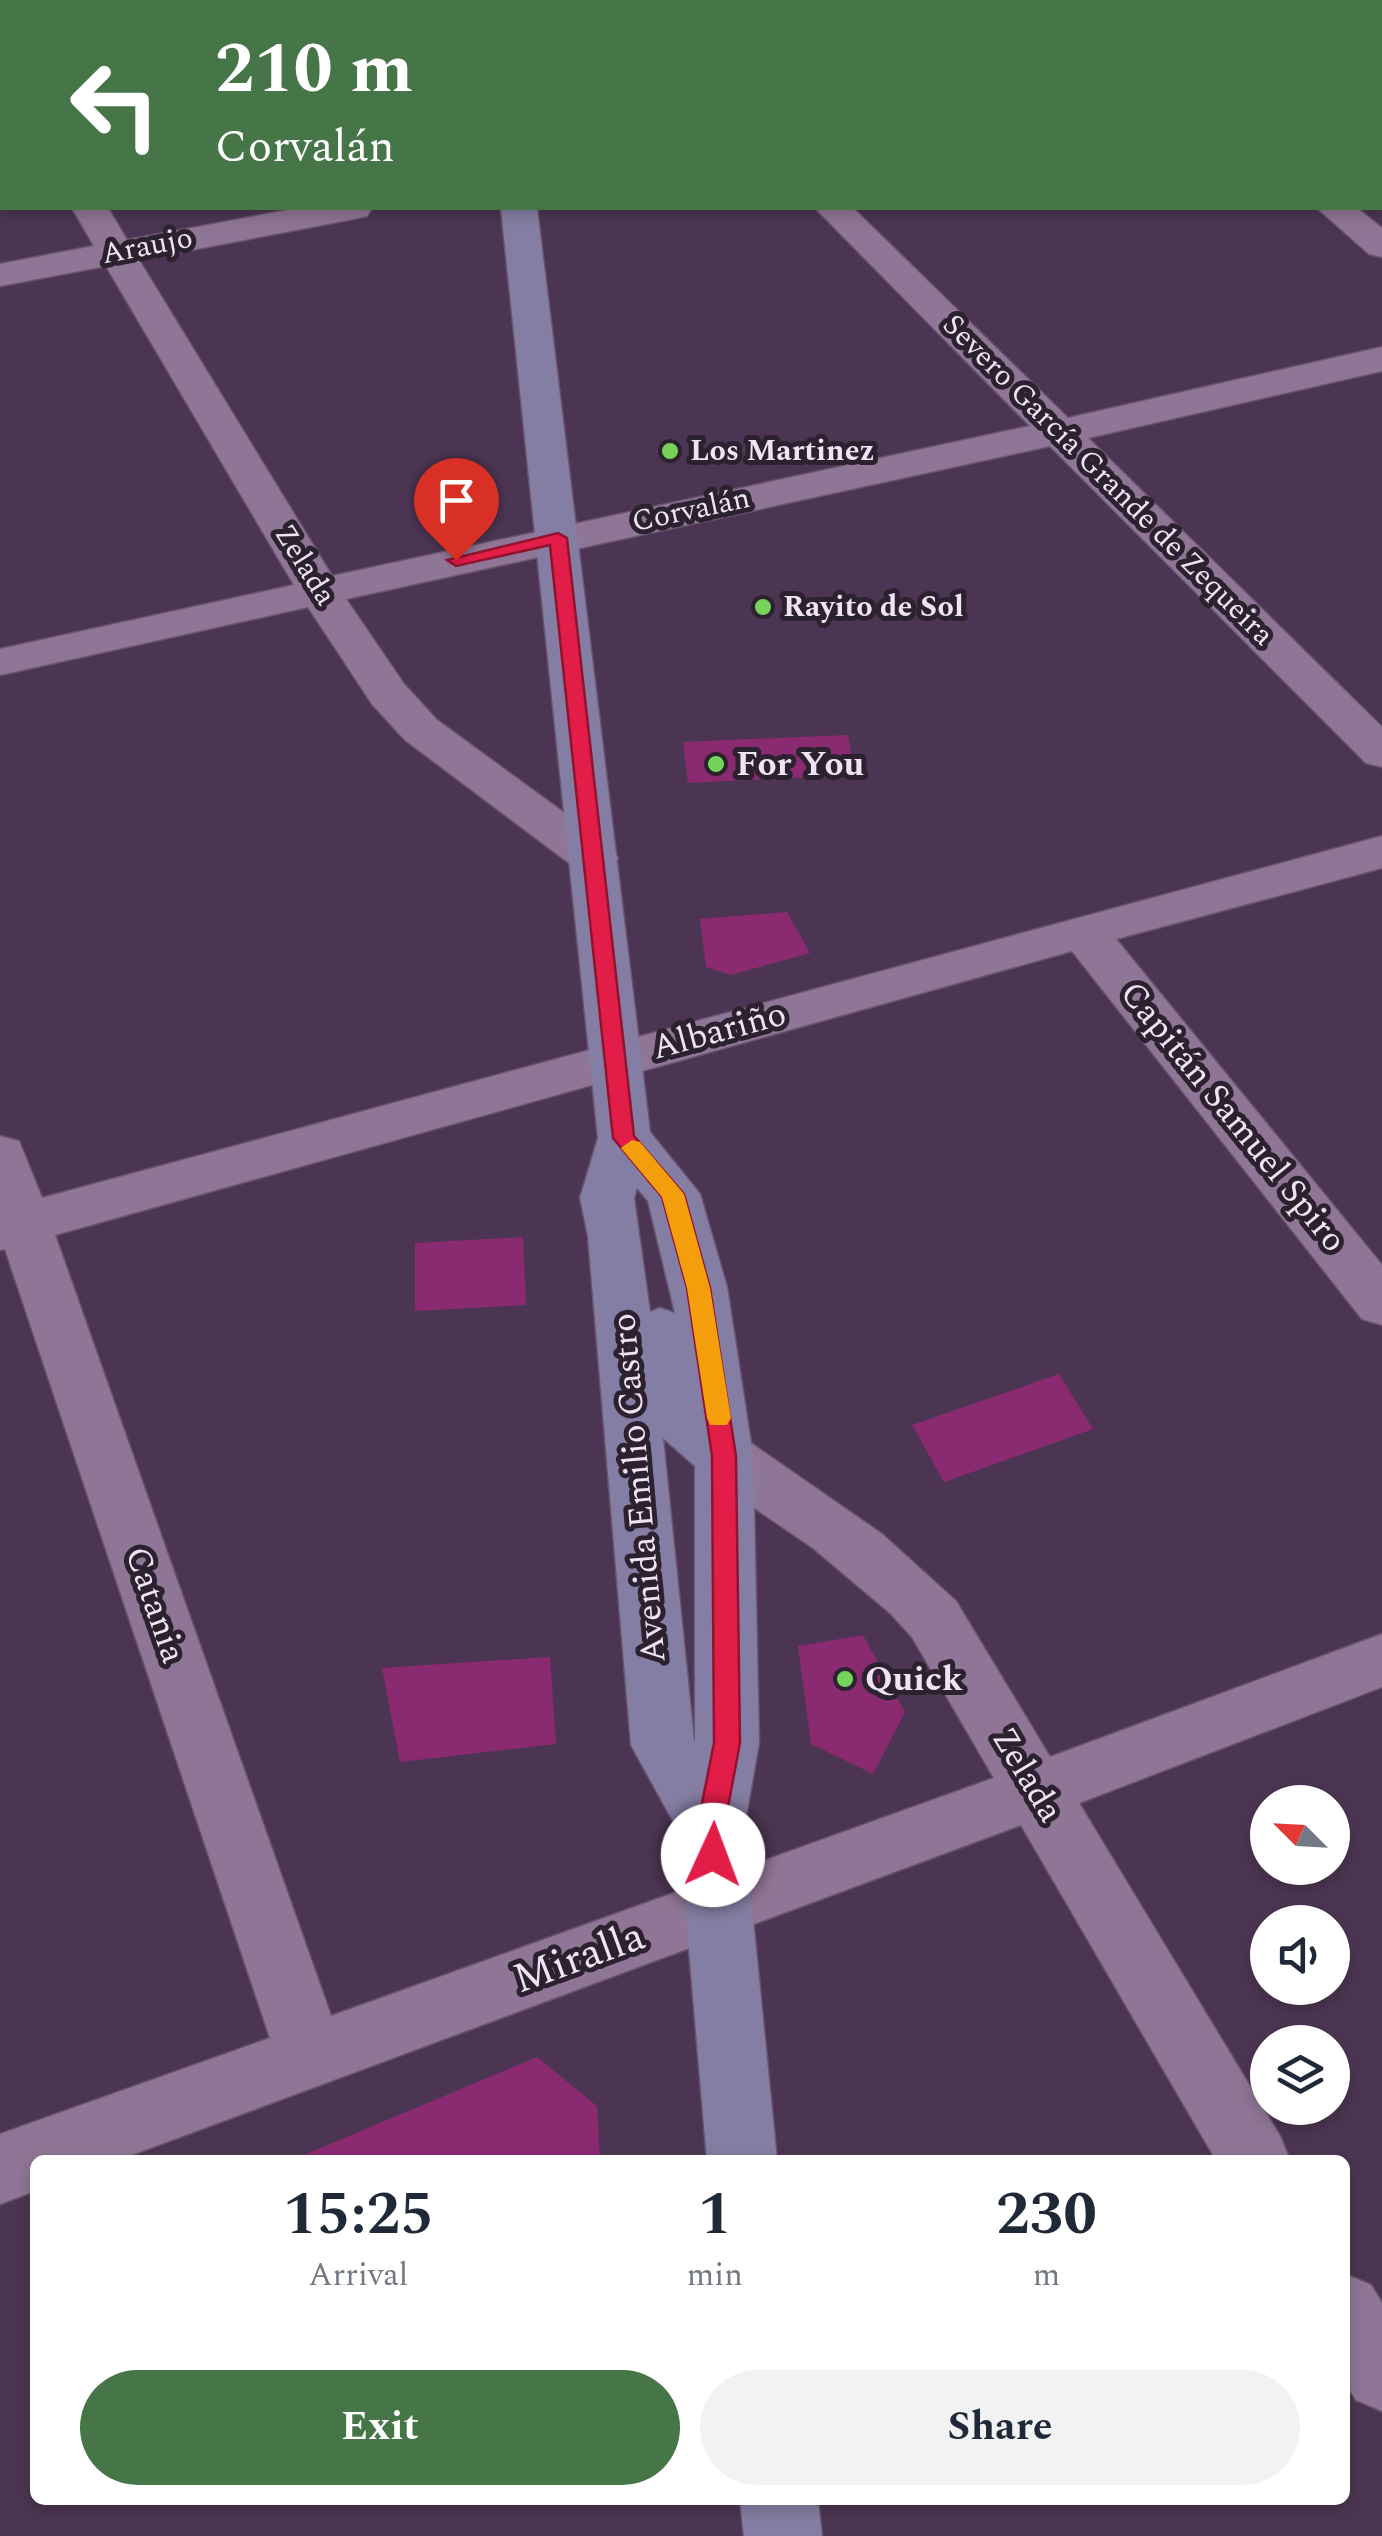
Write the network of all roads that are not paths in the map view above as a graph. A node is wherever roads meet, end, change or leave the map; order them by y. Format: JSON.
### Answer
{"nodes":[{"id":1,"x":91,"y":210,"type":"edge"},
{"id":2,"x":343,"y":210,"type":"edge"},
{"id":3,"x":520,"y":210,"type":"edge"},
{"id":4,"x":835,"y":210,"type":"edge"},
{"id":5,"x":1337,"y":210,"type":"edge"},
{"id":6,"x":1382,"y":246,"type":"edge"},
{"id":7,"x":115,"y":252,"type":"junction"},
{"id":8,"x":0,"y":274,"type":"edge"},
{"id":9,"x":1382,"y":359,"type":"edge"},
{"id":10,"x":1064,"y":433,"type":"junction"},
{"id":11,"x":558,"y":538,"type":"junction"},
{"id":12,"x":319,"y":590,"type":"junction"},
{"id":13,"x":0,"y":662,"type":"edge"},
{"id":14,"x":1382,"y":753,"type":"edge"},
{"id":15,"x":1382,"y":852,"type":"edge"},
{"id":16,"x":594,"y":858,"type":"junction"},
{"id":17,"x":1083,"y":931,"type":"junction"},
{"id":18,"x":614,"y":1060,"type":"junction"},
{"id":19,"x":624,"y":1138,"type":"junction"},
{"id":20,"x":0,"y":1154,"type":"edge"},
{"id":21,"x":11,"y":1226,"type":"edge"},
{"id":22,"x":614,"y":1236,"type":"junction"},
{"id":23,"x":1382,"y":1304,"type":"edge"},
{"id":24,"x":724,"y":1456,"type":"junction"},
{"id":25,"x":1382,"y":1660,"type":"edge"},
{"id":26,"x":1036,"y":1791,"type":"junction"},
{"id":27,"x":711,"y":1828,"type":"junction"},
{"id":28,"x":718,"y":1909,"type":"junction"},
{"id":29,"x":310,"y":2055,"type":"junction"},
{"id":30,"x":38,"y":2155,"type":"edge"},
{"id":31,"x":742,"y":2155,"type":"edge"},
{"id":32,"x":1252,"y":2155,"type":"edge"},
{"id":33,"x":30,"y":2158,"type":"edge"},
{"id":34,"x":0,"y":2169,"type":"edge"},
{"id":35,"x":1350,"y":2320,"type":"edge"},
{"id":36,"x":1382,"y":2374,"type":"edge"},
{"id":37,"x":780,"y":2505,"type":"edge"},
{"id":38,"x":783,"y":2536,"type":"edge"}],
"edges":[{"from":1,"to":7,"type":"street","name":"Zelada"},
{"from":2,"to":7,"type":"street","name":"Araujo"},
{"from":3,"to":11,"type":"main road","name":"Avenida Emilio Castro"},
{"from":4,"to":10,"type":"street","name":"Severo García Grande de Zequeira"},
{"from":5,"to":6,"type":"street"},
{"from":7,"to":8,"type":"street","name":"Araujo"},
{"from":7,"to":12,"type":"street","name":"Zelada"},
{"from":9,"to":10,"type":"street","name":"Corvalán"},
{"from":10,"to":11,"type":"street","name":"Corvalán"},
{"from":10,"to":14,"type":"street","name":"Severo García Grande de Zequeira"},
{"from":11,"to":12,"type":"street","name":"Corvalán"},
{"from":11,"to":16,"type":"main road","name":"Avenida Emilio Castro"},
{"from":12,"to":13,"type":"street","name":"Corvalán"},
{"from":12,"to":16,"type":"street","name":"Zelada"},
{"from":15,"to":17,"type":"street","name":"Albariño"},
{"from":16,"to":18,"type":"main road","name":"Avenida Emilio Castro"},
{"from":17,"to":18,"type":"street","name":"Albariño"},
{"from":17,"to":23,"type":"street","name":"Capitán Samuel Spiro"},
{"from":18,"to":19,"type":"main road","name":"Avenida Emilio Castro"},
{"from":18,"to":21,"type":"street","name":"Albariño"},
{"from":19,"to":22,"type":"main road","name":"Avenida Emilio Castro"},
{"from":19,"to":24,"type":"main road","name":"Avenida Emilio Castro"},
{"from":20,"to":21,"type":"street","name":"Catania"},
{"from":21,"to":29,"type":"street","name":"Catania"},
{"from":22,"to":24,"type":"main road"},
{"from":22,"to":27,"type":"main road","name":"Avenida Emilio Castro"},
{"from":24,"to":26,"type":"street","name":"Zelada"},
{"from":24,"to":27,"type":"main road","name":"Avenida Emilio Castro"},
{"from":25,"to":26,"type":"street","name":"Miralla"},
{"from":26,"to":28,"type":"street","name":"Miralla"},
{"from":26,"to":32,"type":"street","name":"Zelada"},
{"from":27,"to":28,"type":"main road","name":"Avenida Emilio Castro"},
{"from":28,"to":29,"type":"street","name":"Miralla"},
{"from":28,"to":31,"type":"main road","name":"Avenida Emilio Castro"},
{"from":29,"to":30,"type":"street","name":"Miralla"},
{"from":33,"to":34,"type":"street","name":"Miralla"},
{"from":35,"to":36,"type":"street"},
{"from":37,"to":38,"type":"main road"}]}
